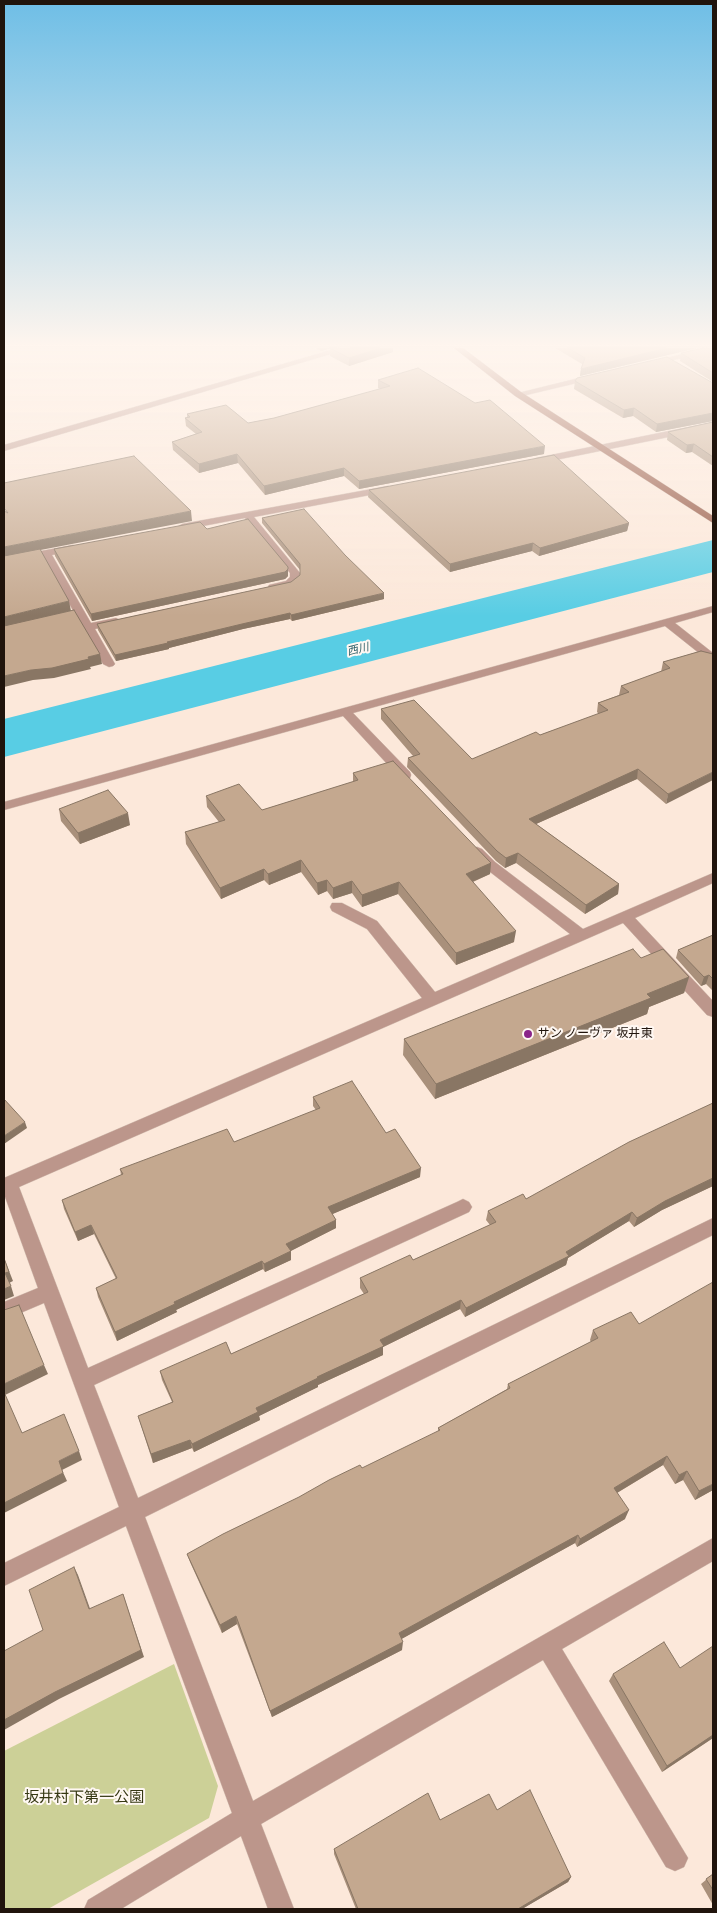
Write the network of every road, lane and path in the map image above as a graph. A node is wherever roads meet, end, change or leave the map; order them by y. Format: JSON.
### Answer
{"nodes":[{"id":1,"x":41,"y":437,"type":"edge"},
{"id":2,"x":587,"y":437,"type":"edge"},
{"id":3,"x":655,"y":437,"type":"edge"},
{"id":4,"x":4,"y":448,"type":"edge"},
{"id":5,"x":604,"y":448,"type":"junction"},
{"id":6,"x":527,"y":463,"type":"edge"},
{"id":7,"x":401,"y":486,"type":"edge"},
{"id":8,"x":247,"y":515,"type":"junction"},
{"id":9,"x":713,"y":520,"type":"edge"},
{"id":10,"x":170,"y":529,"type":"edge"},
{"id":11,"x":85,"y":546,"type":"edge"},
{"id":12,"x":46,"y":553,"type":"junction"},
{"id":13,"x":4,"y":561,"type":"edge"},
{"id":14,"x":261,"y":590,"type":"edge"},
{"id":15,"x":713,"y":609,"type":"edge"},
{"id":16,"x":127,"y":619,"type":"edge"},
{"id":17,"x":666,"y":622,"type":"junction"},
{"id":18,"x":88,"y":627,"type":"junction"},
{"id":19,"x":713,"y":659,"type":"edge"},
{"id":20,"x":109,"y":664,"type":"dead end"},
{"id":21,"x":345,"y":711,"type":"junction"},
{"id":22,"x":418,"y":788,"type":"edge"},
{"id":23,"x":4,"y":806,"type":"edge"},
{"id":24,"x":470,"y":844,"type":"edge"},
{"id":25,"x":713,"y":878,"type":"edge"},
{"id":26,"x":337,"y":908,"type":"dead end"},
{"id":27,"x":625,"y":916,"type":"junction"},
{"id":28,"x":581,"y":936,"type":"junction"},
{"id":29,"x":432,"y":1000,"type":"junction"},
{"id":30,"x":713,"y":1011,"type":"edge"},
{"id":31,"x":6,"y":1185,"type":"edge"},
{"id":32,"x":463,"y":1207,"type":"dead end"},
{"id":33,"x":713,"y":1226,"type":"edge"},
{"id":34,"x":49,"y":1292,"type":"junction"},
{"id":35,"x":4,"y":1311,"type":"edge"},
{"id":36,"x":82,"y":1381,"type":"junction"},
{"id":37,"x":133,"y":1513,"type":"junction"},
{"id":38,"x":713,"y":1549,"type":"edge"},
{"id":39,"x":4,"y":1575,"type":"edge"},
{"id":40,"x":547,"y":1645,"type":"junction"},
{"id":41,"x":247,"y":1818,"type":"junction"},
{"id":42,"x":675,"y":1858,"type":"dead end"},
{"id":43,"x":97,"y":1909,"type":"edge"},
{"id":44,"x":282,"y":1909,"type":"edge"}],
"edges":[{"from":1,"to":4,"type":"street"},
{"from":2,"to":5,"type":"main road"},
{"from":3,"to":5,"type":"street"},
{"from":5,"to":6,"type":"street"},
{"from":5,"to":9,"type":"main road"},
{"from":7,"to":8,"type":"street"},
{"from":8,"to":10,"type":"street"},
{"from":8,"to":14,"type":"street"},
{"from":11,"to":12,"type":"street"},
{"from":12,"to":13,"type":"street"},
{"from":12,"to":18,"type":"street"},
{"from":15,"to":17,"type":"street"},
{"from":16,"to":18,"type":"street"},
{"from":17,"to":19,"type":"street"},
{"from":17,"to":21,"type":"street"},
{"from":18,"to":20,"type":"street"},
{"from":21,"to":22,"type":"street"},
{"from":21,"to":23,"type":"street"},
{"from":24,"to":28,"type":"street"},
{"from":25,"to":27,"type":"street"},
{"from":26,"to":29,"type":"street"},
{"from":27,"to":28,"type":"street"},
{"from":27,"to":30,"type":"street"},
{"from":28,"to":29,"type":"street"},
{"from":29,"to":31,"type":"street"},
{"from":31,"to":34,"type":"street"},
{"from":32,"to":36,"type":"street"},
{"from":33,"to":37,"type":"street"},
{"from":34,"to":35,"type":"street"},
{"from":34,"to":36,"type":"street"},
{"from":36,"to":37,"type":"street"},
{"from":37,"to":39,"type":"street"},
{"from":37,"to":41,"type":"street"},
{"from":38,"to":40,"type":"street"},
{"from":40,"to":41,"type":"street"},
{"from":40,"to":42,"type":"street"},
{"from":41,"to":43,"type":"street"},
{"from":41,"to":44,"type":"street"}]}
